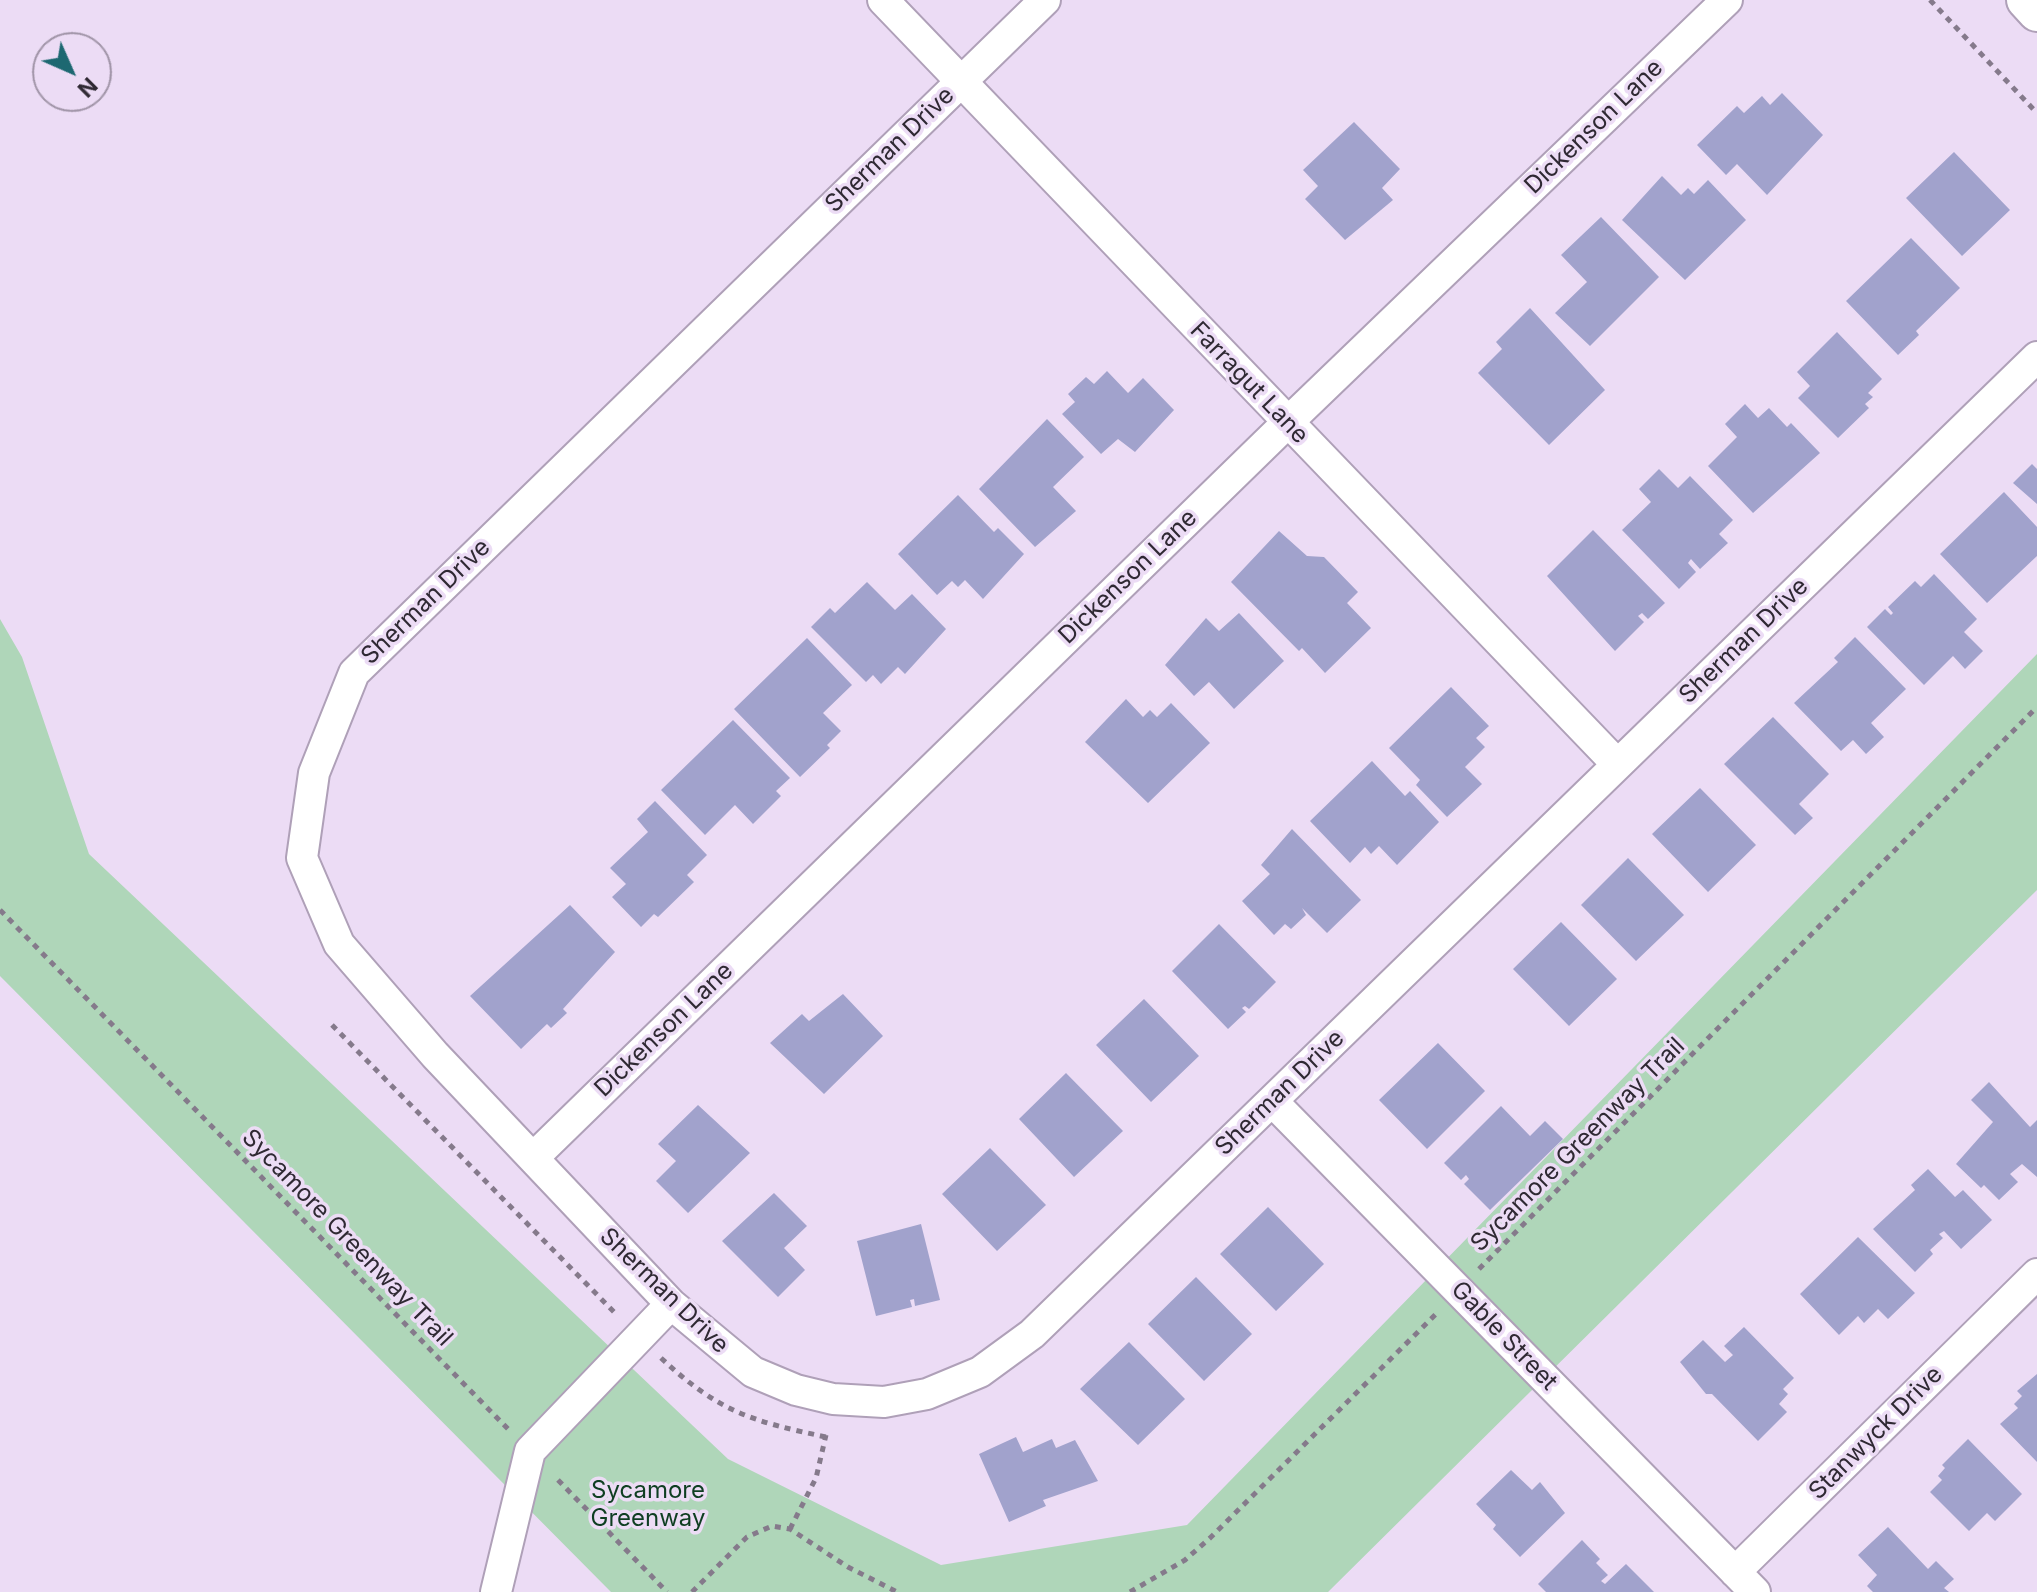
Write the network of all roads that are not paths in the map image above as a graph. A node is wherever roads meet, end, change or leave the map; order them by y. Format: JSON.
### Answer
{"nodes":[{"id":1,"x":883,"y":0,"type":"edge"},
{"id":2,"x":1045,"y":0,"type":"edge"},
{"id":3,"x":1727,"y":0,"type":"edge"},
{"id":4,"x":2026,"y":0,"type":"edge"},
{"id":5,"x":2037,"y":12,"type":"edge"},
{"id":6,"x":961,"y":82,"type":"junction"},
{"id":7,"x":2037,"y":357,"type":"edge"},
{"id":8,"x":1287,"y":423,"type":"junction"},
{"id":9,"x":1617,"y":764,"type":"junction"},
{"id":10,"x":1272,"y":1101,"type":"junction"},
{"id":11,"x":533,"y":1158,"type":"junction"},
{"id":12,"x":2037,"y":1274,"type":"edge"},
{"id":13,"x":671,"y":1304,"type":"junction"},
{"id":14,"x":1745,"y":1582,"type":"edge"},
{"id":15,"x":496,"y":1592,"type":"edge"}],
"edges":[{"from":1,"to":6,"type":"street","name":"Farragut Lane"},
{"from":2,"to":6,"type":"street","name":"Sherman Drive"},
{"from":3,"to":8,"type":"street","name":"Dickenson Lane"},
{"from":4,"to":5,"type":"street"},
{"from":6,"to":8,"type":"street","name":"Farragut Lane"},
{"from":6,"to":11,"type":"street","name":"Sherman Drive"},
{"from":7,"to":9,"type":"street","name":"Sherman Drive"},
{"from":8,"to":9,"type":"street","name":"Farragut Lane"},
{"from":8,"to":11,"type":"street","name":"Dickenson Lane"},
{"from":9,"to":10,"type":"street","name":"Sherman Drive"},
{"from":10,"to":13,"type":"street","name":"Sherman Drive"},
{"from":10,"to":14,"type":"street","name":"Gable Street"},
{"from":11,"to":13,"type":"street","name":"Sherman Drive"},
{"from":12,"to":14,"type":"street","name":"Stanwyck Drive"},
{"from":13,"to":15,"type":"street"}]}
